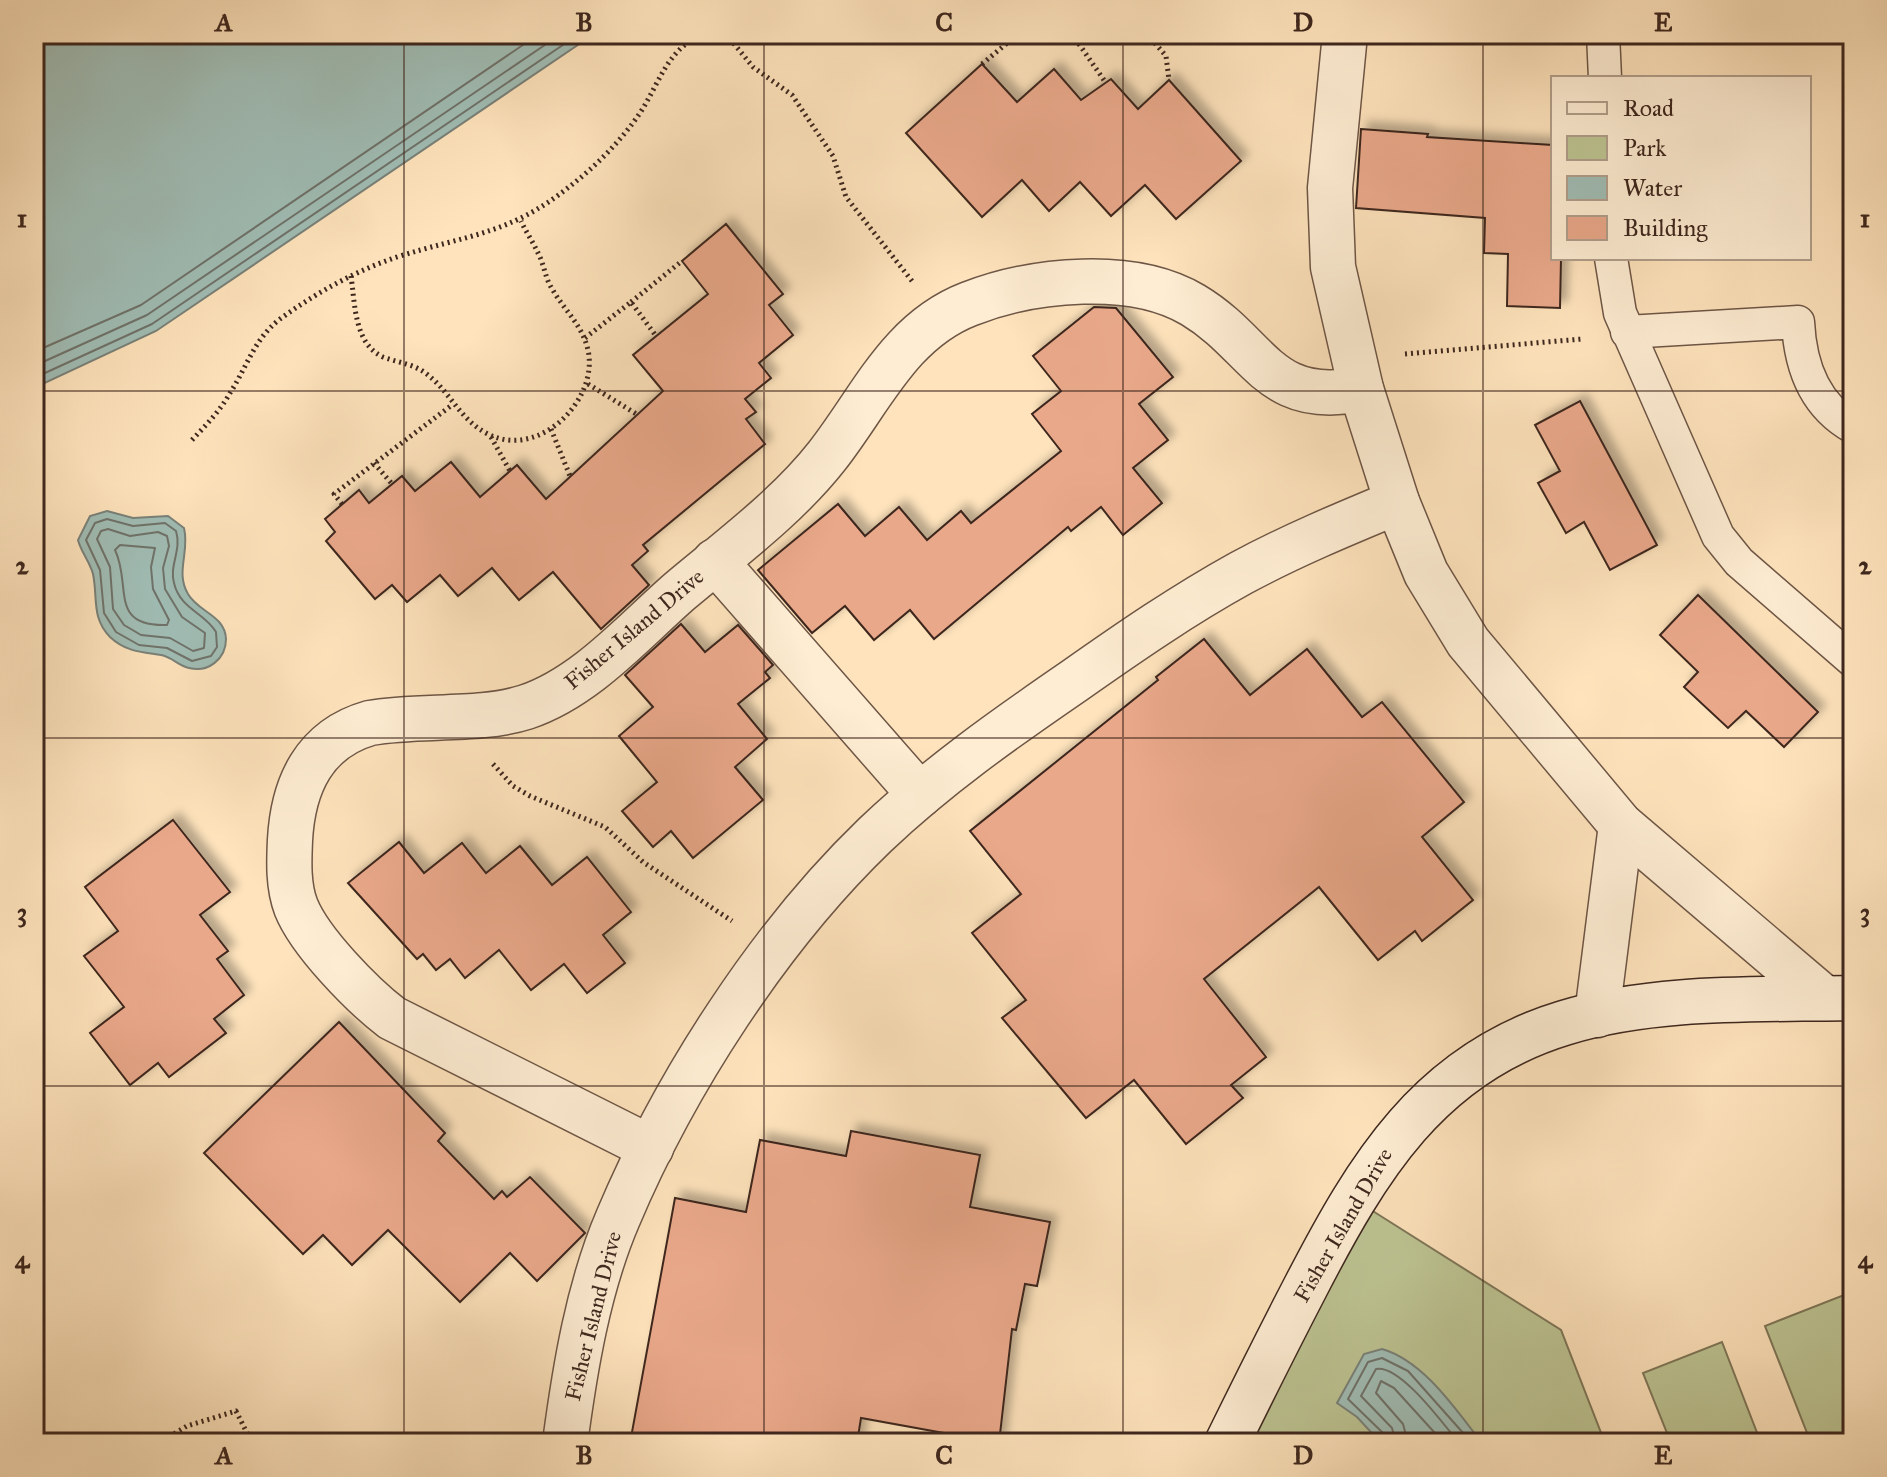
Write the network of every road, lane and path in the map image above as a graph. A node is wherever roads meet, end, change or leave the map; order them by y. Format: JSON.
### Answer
{"nodes":[{"id":1,"x":701,"y":34,"type":"edge"},
{"id":2,"x":726,"y":34,"type":"edge"},
{"id":3,"x":1018,"y":34,"type":"edge"},
{"id":4,"x":1072,"y":34,"type":"edge"},
{"id":5,"x":1147,"y":34,"type":"edge"},
{"id":6,"x":1345,"y":34,"type":"edge"},
{"id":7,"x":1603,"y":34,"type":"edge"},
{"id":8,"x":982,"y":64,"type":"dead end"},
{"id":9,"x":1605,"y":76,"type":"edge"},
{"id":10,"x":1169,"y":80,"type":"dead end"},
{"id":11,"x":1106,"y":83,"type":"dead end"},
{"id":12,"x":521,"y":221,"type":"junction"},
{"id":13,"x":1611,"y":260,"type":"edge"},
{"id":14,"x":682,"y":261,"type":"dead end"},
{"id":15,"x":351,"y":276,"type":"junction"},
{"id":16,"x":631,"y":302,"type":"junction"},
{"id":17,"x":935,"y":321,"type":"junction"},
{"id":18,"x":1627,"y":332,"type":"junction"},
{"id":19,"x":656,"y":336,"type":"dead end"},
{"id":20,"x":585,"y":338,"type":"junction"},
{"id":21,"x":1358,"y":375,"type":"junction"},
{"id":22,"x":588,"y":384,"type":"junction"},
{"id":23,"x":452,"y":405,"type":"junction"},
{"id":24,"x":638,"y":415,"type":"dead end"},
{"id":25,"x":1853,"y":427,"type":"edge"},
{"id":26,"x":551,"y":429,"type":"junction"},
{"id":27,"x":491,"y":436,"type":"junction"},
{"id":28,"x":192,"y":440,"type":"dead end"},
{"id":29,"x":374,"y":463,"type":"junction"},
{"id":30,"x":510,"y":471,"type":"dead end"},
{"id":31,"x":570,"y":476,"type":"dead end"},
{"id":32,"x":392,"y":484,"type":"dead end"},
{"id":33,"x":1397,"y":502,"type":"junction"},
{"id":34,"x":342,"y":504,"type":"dead end"},
{"id":35,"x":715,"y":561,"type":"junction"},
{"id":36,"x":1853,"y":661,"type":"edge"},
{"id":37,"x":481,"y":713,"type":"junction"},
{"id":38,"x":920,"y":795,"type":"junction"},
{"id":39,"x":1621,"y":825,"type":"junction"},
{"id":40,"x":775,"y":950,"type":"junction"},
{"id":41,"x":1838,"y":998,"type":"edge"},
{"id":42,"x":1597,"y":1015,"type":"junction"},
{"id":43,"x":651,"y":1148,"type":"junction"},
{"id":44,"x":159,"y":1443,"type":"edge"},
{"id":45,"x":252,"y":1443,"type":"edge"},
{"id":46,"x":565,"y":1443,"type":"edge"},
{"id":47,"x":1227,"y":1443,"type":"edge"}],
"edges":[{"from":1,"to":12,"type":"path"},
{"from":2,"to":17,"type":"path"},
{"from":3,"to":8,"type":"path"},
{"from":4,"to":11,"type":"path"},
{"from":5,"to":10,"type":"path"},
{"from":6,"to":21,"type":"street","name":"Fisher Island Drive"},
{"from":7,"to":9,"type":"lane"},
{"from":12,"to":15,"type":"path"},
{"from":12,"to":20,"type":"path"},
{"from":13,"to":18,"type":"lane"},
{"from":14,"to":16,"type":"path"},
{"from":15,"to":23,"type":"path"},
{"from":15,"to":28,"type":"path"},
{"from":16,"to":19,"type":"path"},
{"from":16,"to":20,"type":"path"},
{"from":17,"to":21,"type":"street","name":"Fisher Island Drive"},
{"from":17,"to":35,"type":"street","name":"Fisher Island Drive"},
{"from":18,"to":21,"type":"path"},
{"from":18,"to":25,"type":"lane"},
{"from":18,"to":36,"type":"lane"},
{"from":20,"to":22,"type":"path"},
{"from":21,"to":33,"type":"street","name":"Fisher Island Drive"},
{"from":22,"to":24,"type":"path"},
{"from":22,"to":26,"type":"path"},
{"from":23,"to":27,"type":"path"},
{"from":23,"to":29,"type":"path"},
{"from":26,"to":27,"type":"path"},
{"from":26,"to":31,"type":"path"},
{"from":27,"to":30,"type":"path"},
{"from":29,"to":32,"type":"path"},
{"from":29,"to":34,"type":"path"},
{"from":33,"to":38,"type":"street","name":"Fisher Island Drive"},
{"from":33,"to":39,"type":"street","name":"Fisher Island Drive"},
{"from":35,"to":37,"type":"street","name":"Fisher Island Drive"},
{"from":35,"to":38,"type":"street"},
{"from":37,"to":40,"type":"path"},
{"from":37,"to":43,"type":"street","name":"Fisher Island Drive"},
{"from":38,"to":40,"type":"street","name":"Fisher Island Drive"},
{"from":39,"to":41,"type":"street","name":"Fisher Island Drive"},
{"from":39,"to":42,"type":"street"},
{"from":40,"to":43,"type":"street","name":"Fisher Island Drive"},
{"from":41,"to":42,"type":"street","name":"Fisher Island Drive"},
{"from":42,"to":47,"type":"street","name":"Fisher Island Drive"},
{"from":43,"to":46,"type":"street","name":"Fisher Island Drive"},
{"from":44,"to":45,"type":"path"}]}
